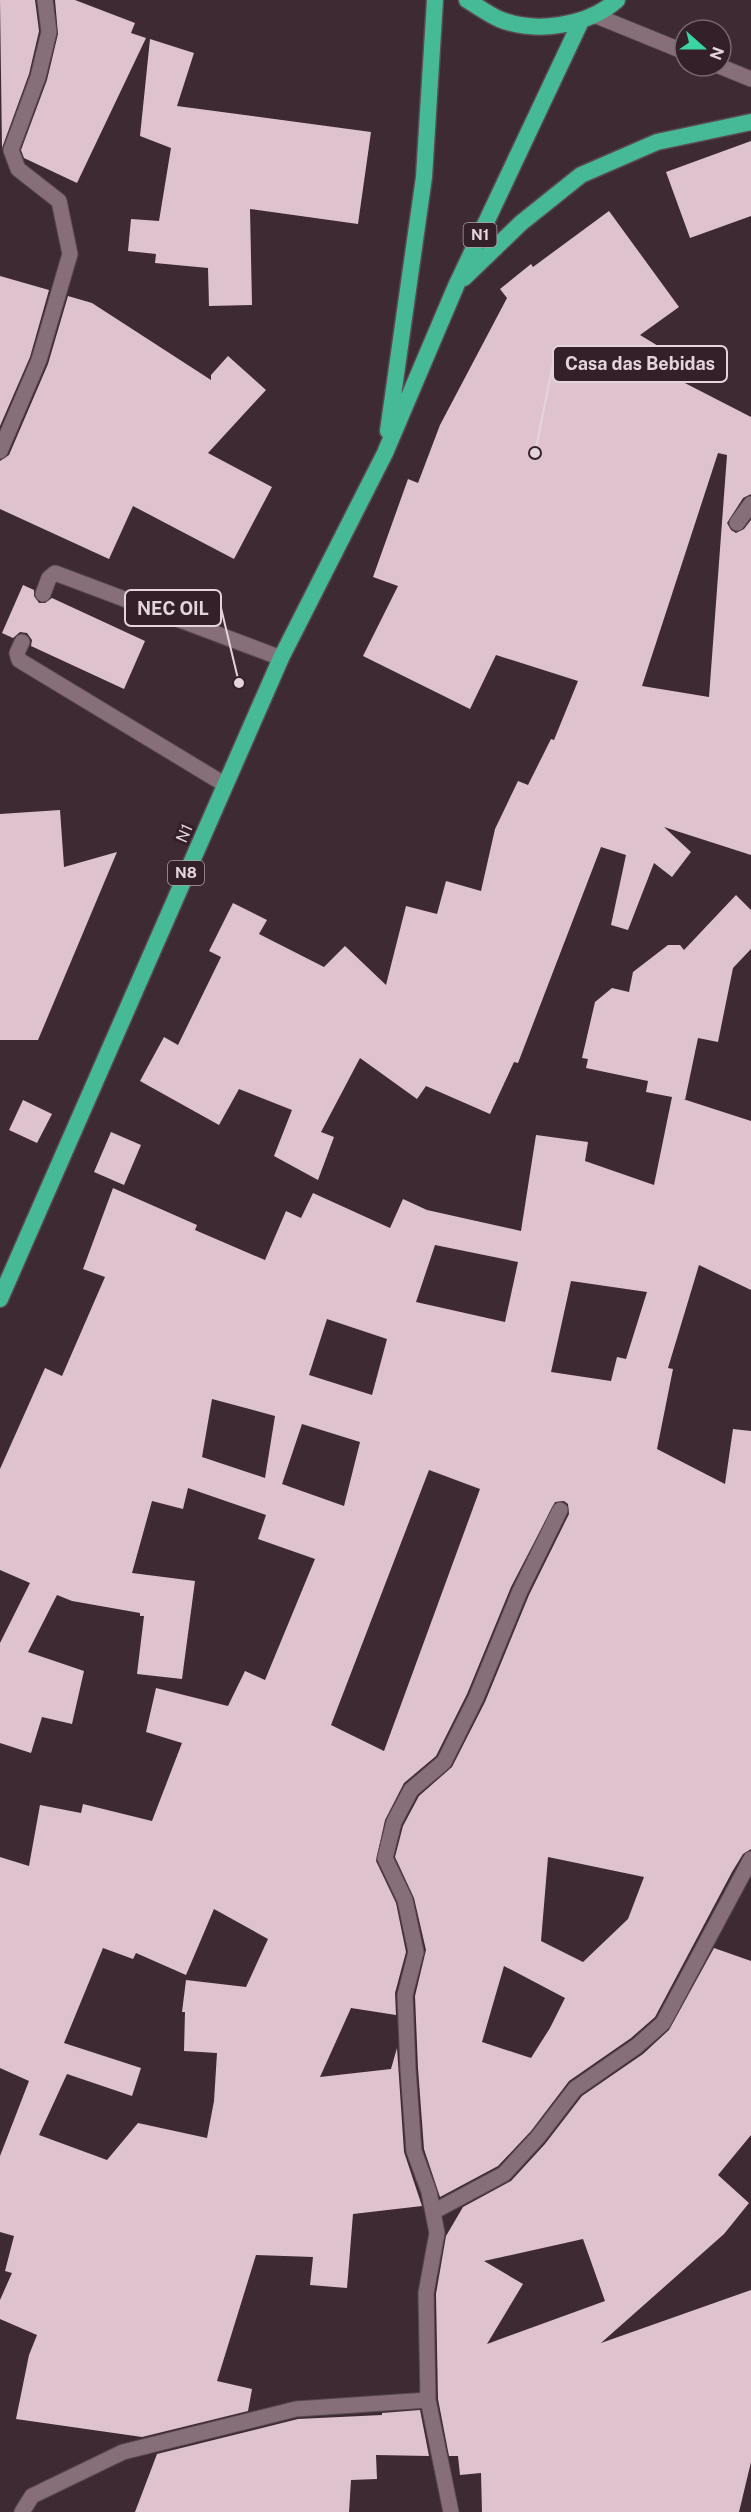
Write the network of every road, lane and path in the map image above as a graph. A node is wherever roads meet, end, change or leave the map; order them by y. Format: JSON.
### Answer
{"nodes":[{"id":1,"x":45,"y":0,"type":"edge"},
{"id":2,"x":435,"y":0,"type":"edge"},
{"id":3,"x":466,"y":0,"type":"edge"},
{"id":4,"x":617,"y":0,"type":"edge"},
{"id":5,"x":588,"y":18,"type":"junction"},
{"id":6,"x":673,"y":48,"type":"edge"},
{"id":7,"x":733,"y":72,"type":"edge"},
{"id":8,"x":751,"y":79,"type":"edge"},
{"id":9,"x":751,"y":122,"type":"edge"},
{"id":10,"x":456,"y":286,"type":"junction"},
{"id":11,"x":0,"y":451,"type":"edge"},
{"id":12,"x":385,"y":453,"type":"junction"},
{"id":13,"x":751,"y":504,"type":"edge"},
{"id":14,"x":737,"y":523,"type":"dead end"},
{"id":15,"x":43,"y":594,"type":"dead end"},
{"id":16,"x":22,"y":642,"type":"dead end"},
{"id":17,"x":281,"y":658,"type":"junction"},
{"id":18,"x":224,"y":784,"type":"junction"},
{"id":19,"x":0,"y":1299,"type":"edge"},
{"id":20,"x":560,"y":1510,"type":"dead end"},
{"id":21,"x":751,"y":1859,"type":"edge"},
{"id":22,"x":433,"y":2212,"type":"junction"},
{"id":23,"x":428,"y":2400,"type":"junction"},
{"id":24,"x":22,"y":2512,"type":"edge"},
{"id":25,"x":451,"y":2512,"type":"edge"}],
"edges":[{"from":1,"to":11,"type":"street"},
{"from":2,"to":12,"type":"highway"},
{"from":3,"to":5,"type":"highway"},
{"from":4,"to":5,"type":"highway"},
{"from":5,"to":6,"type":"street"},
{"from":5,"to":10,"type":"highway","number":"N1"},
{"from":7,"to":8,"type":"street"},
{"from":9,"to":10,"type":"highway"},
{"from":10,"to":12,"type":"highway","number":"N1"},
{"from":12,"to":17,"type":"highway","name":"N1","number":"N8"},
{"from":13,"to":14,"type":"street"},
{"from":15,"to":17,"type":"street"},
{"from":16,"to":18,"type":"street"},
{"from":17,"to":18,"type":"highway","name":"N1","number":"N8"},
{"from":18,"to":19,"type":"highway","name":"N1","number":"N8"},
{"from":20,"to":22,"type":"street"},
{"from":21,"to":22,"type":"street"},
{"from":22,"to":23,"type":"street"},
{"from":23,"to":24,"type":"street"},
{"from":23,"to":25,"type":"street"}]}
